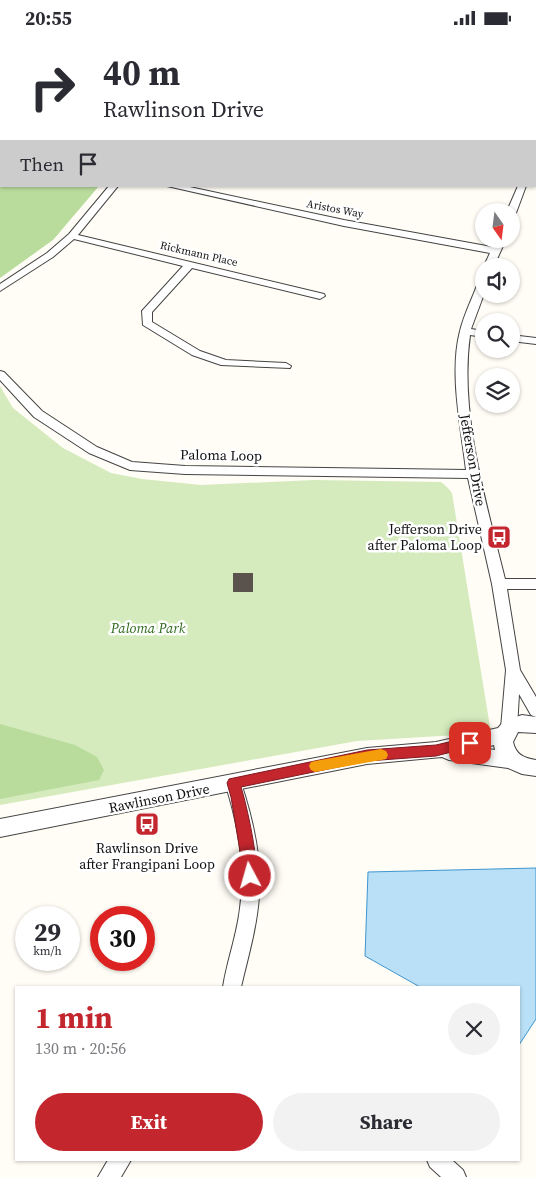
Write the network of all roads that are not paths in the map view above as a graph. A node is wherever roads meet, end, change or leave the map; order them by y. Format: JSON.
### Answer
{"nodes":[{"id":1,"x":113,"y":187,"type":"edge"},
{"id":2,"x":176,"y":187,"type":"edge"},
{"id":3,"x":522,"y":187,"type":"edge"},
{"id":4,"x":515,"y":203,"type":"edge"},
{"id":5,"x":72,"y":237,"type":"junction"},
{"id":6,"x":497,"y":248,"type":"edge"},
{"id":7,"x":496,"y":251,"type":"junction"},
{"id":8,"x":493,"y":258,"type":"edge"},
{"id":9,"x":190,"y":264,"type":"junction"},
{"id":10,"x":0,"y":288,"type":"edge"},
{"id":11,"x":320,"y":295,"type":"dead end"},
{"id":12,"x":475,"y":303,"type":"edge"},
{"id":13,"x":465,"y":331,"type":"junction"},
{"id":14,"x":475,"y":333,"type":"edge"},
{"id":15,"x":520,"y":339,"type":"edge"},
{"id":16,"x":536,"y":341,"type":"edge"},
{"id":17,"x":286,"y":366,"type":"dead end"},
{"id":18,"x":0,"y":374,"type":"edge"},
{"id":19,"x":473,"y":474,"type":"junction"},
{"id":20,"x":499,"y":584,"type":"junction"},
{"id":21,"x":536,"y":584,"type":"edge"},
{"id":22,"x":514,"y":670,"type":"junction"},
{"id":23,"x":536,"y":711,"type":"edge"},
{"id":24,"x":536,"y":725,"type":"edge"},
{"id":25,"x":506,"y":731,"type":"junction"},
{"id":26,"x":436,"y":750,"type":"junction"},
{"id":27,"x":511,"y":759,"type":"junction"},
{"id":28,"x":536,"y":768,"type":"edge"},
{"id":29,"x":233,"y":783,"type":"junction"},
{"id":30,"x":0,"y":828,"type":"edge"},
{"id":31,"x":232,"y":986,"type":"edge"},
{"id":32,"x":120,"y":1161,"type":"edge"},
{"id":33,"x":439,"y":1161,"type":"edge"},
{"id":34,"x":108,"y":1177,"type":"edge"},
{"id":35,"x":456,"y":1177,"type":"edge"}],
"edges":[{"from":1,"to":5,"type":"street"},
{"from":2,"to":7,"type":"street","name":"Aristos Way"},
{"from":3,"to":4,"type":"street"},
{"from":5,"to":9,"type":"street","name":"Rickmann Place"},
{"from":5,"to":10,"type":"street"},
{"from":6,"to":7,"type":"street"},
{"from":7,"to":8,"type":"street"},
{"from":9,"to":11,"type":"street","name":"Rickmann Place"},
{"from":9,"to":17,"type":"street"},
{"from":12,"to":13,"type":"street","name":"Jefferson Drive"},
{"from":13,"to":14,"type":"street"},
{"from":13,"to":19,"type":"street","name":"Jefferson Drive"},
{"from":15,"to":16,"type":"street"},
{"from":18,"to":19,"type":"street","name":"Paloma Loop"},
{"from":19,"to":20,"type":"street","name":"Jefferson Drive"},
{"from":20,"to":21,"type":"street"},
{"from":20,"to":22,"type":"street","name":"Jefferson Drive"},
{"from":22,"to":23,"type":"street","name":"Jefferson Drive"},
{"from":22,"to":25,"type":"street","name":"Jefferson Drive"},
{"from":24,"to":25,"type":"street","name":"Rawlinson Drive"},
{"from":25,"to":26,"type":"street","name":"Rawlinson Drive"},
{"from":25,"to":27,"type":"street"},
{"from":26,"to":27,"type":"street","name":"Rawlinson Drive"},
{"from":26,"to":29,"type":"street","name":"Rawlinson Drive"},
{"from":27,"to":28,"type":"street","name":"Rawlinson Drive"},
{"from":29,"to":30,"type":"street","name":"Rawlinson Drive"},
{"from":29,"to":31,"type":"street"},
{"from":32,"to":34,"type":"street"},
{"from":33,"to":35,"type":"street"}]}
